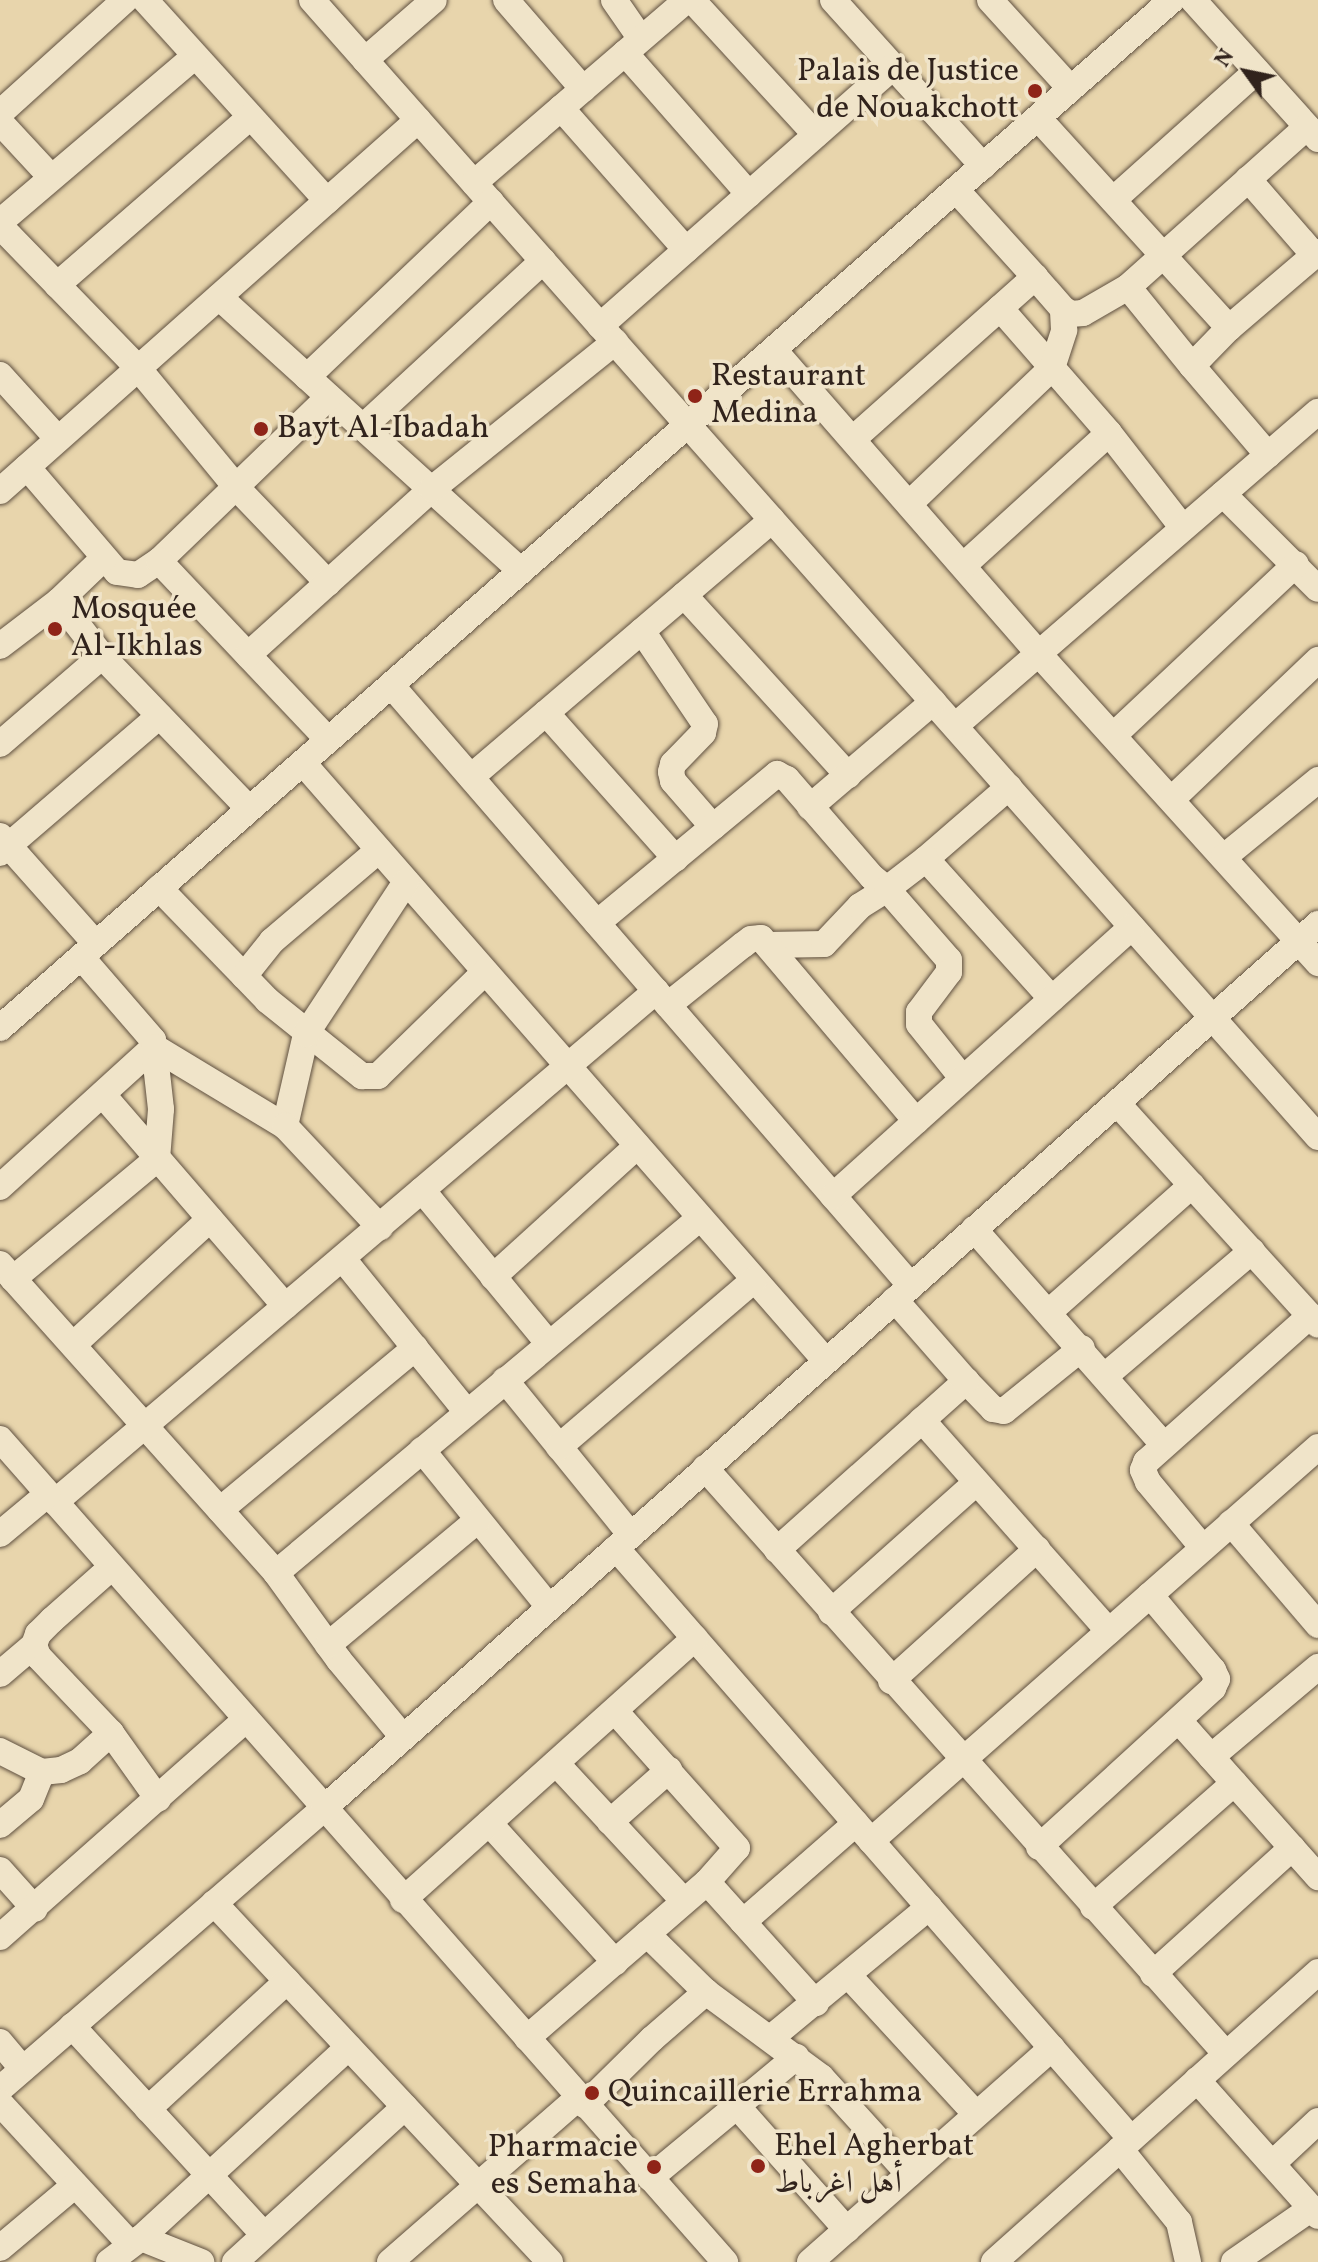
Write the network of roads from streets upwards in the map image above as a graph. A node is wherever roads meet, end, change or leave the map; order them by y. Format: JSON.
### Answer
{"nodes":[{"id":1,"x":125,"y":0,"type":"edge"},
{"id":2,"x":145,"y":0,"type":"edge"},
{"id":3,"x":312,"y":0,"type":"edge"},
{"id":4,"x":434,"y":0,"type":"edge"},
{"id":5,"x":506,"y":0,"type":"edge"},
{"id":6,"x":614,"y":0,"type":"edge"},
{"id":7,"x":690,"y":0,"type":"edge"},
{"id":8,"x":833,"y":0,"type":"edge"},
{"id":9,"x":990,"y":0,"type":"edge"},
{"id":10,"x":1172,"y":0,"type":"edge"},
{"id":11,"x":1193,"y":0,"type":"edge"},
{"id":12,"x":633,"y":46,"type":"junction"},
{"id":13,"x":195,"y":56,"type":"junction"},
{"id":14,"x":365,"y":60,"type":"junction"},
{"id":15,"x":893,"y":67,"type":"junction"},
{"id":16,"x":1257,"y":71,"type":"junction"},
{"id":17,"x":583,"y":89,"type":"junction"},
{"id":18,"x":1071,"y":89,"type":"junction"},
{"id":19,"x":561,"y":108,"type":"junction"},
{"id":20,"x":0,"y":113,"type":"edge"},
{"id":21,"x":250,"y":117,"type":"junction"},
{"id":22,"x":1038,"y":118,"type":"junction"},
{"id":23,"x":418,"y":120,"type":"junction"},
{"id":24,"x":0,"y":122,"type":"edge"},
{"id":25,"x":1313,"y":133,"type":"edge"},
{"id":26,"x":816,"y":135,"type":"junction"},
{"id":27,"x":983,"y":166,"type":"junction"},
{"id":28,"x":51,"y":177,"type":"junction"},
{"id":29,"x":1248,"y":179,"type":"junction"},
{"id":30,"x":474,"y":183,"type":"junction"},
{"id":31,"x":956,"y":190,"type":"junction"},
{"id":32,"x":749,"y":194,"type":"junction"},
{"id":33,"x":1113,"y":200,"type":"junction"},
{"id":34,"x":327,"y":201,"type":"junction"},
{"id":35,"x":491,"y":202,"type":"junction"},
{"id":36,"x":0,"y":224,"type":"edge"},
{"id":37,"x":686,"y":250,"type":"junction"},
{"id":38,"x":1162,"y":254,"type":"junction"},
{"id":39,"x":1316,"y":254,"type":"edge"},
{"id":40,"x":543,"y":261,"type":"junction"},
{"id":41,"x":1035,"y":277,"type":"junction"},
{"id":42,"x":57,"y":285,"type":"junction"},
{"id":43,"x":1128,"y":287,"type":"junction"},
{"id":44,"x":219,"y":297,"type":"junction"},
{"id":45,"x":1000,"y":308,"type":"junction"},
{"id":46,"x":1063,"y":309,"type":"junction"},
{"id":47,"x":1229,"y":328,"type":"junction"},
{"id":48,"x":608,"y":334,"type":"junction"},
{"id":49,"x":774,"y":350,"type":"junction"},
{"id":50,"x":1192,"y":366,"type":"junction"},
{"id":51,"x":138,"y":368,"type":"junction"},
{"id":52,"x":1052,"y":368,"type":"junction"},
{"id":53,"x":0,"y":375,"type":"edge"},
{"id":54,"x":307,"y":377,"type":"junction"},
{"id":55,"x":329,"y":397,"type":"junction"},
{"id":56,"x":1314,"y":423,"type":"edge"},
{"id":57,"x":688,"y":425,"type":"junction"},
{"id":58,"x":363,"y":427,"type":"junction"},
{"id":59,"x":1109,"y":433,"type":"junction"},
{"id":60,"x":58,"y":439,"type":"junction"},
{"id":61,"x":853,"y":439,"type":"junction"},
{"id":62,"x":1268,"y":455,"type":"junction"},
{"id":63,"x":27,"y":467,"type":"junction"},
{"id":64,"x":236,"y":487,"type":"junction"},
{"id":65,"x":432,"y":489,"type":"junction"},
{"id":66,"x":0,"y":491,"type":"edge"},
{"id":67,"x":1223,"y":494,"type":"junction"},
{"id":68,"x":910,"y":503,"type":"junction"},
{"id":69,"x":772,"y":520,"type":"junction"},
{"id":70,"x":1183,"y":528,"type":"junction"},
{"id":71,"x":104,"y":558,"type":"junction"},
{"id":72,"x":159,"y":561,"type":"junction"},
{"id":73,"x":1296,"y":564,"type":"junction"},
{"id":74,"x":964,"y":565,"type":"junction"},
{"id":75,"x":521,"y":571,"type":"junction"},
{"id":76,"x":328,"y":583,"type":"junction"},
{"id":77,"x":1318,"y":589,"type":"edge"},
{"id":78,"x":684,"y":595,"type":"junction"},
{"id":79,"x":59,"y":601,"type":"junction"},
{"id":80,"x":642,"y":631,"type":"junction"},
{"id":81,"x":0,"y":646,"type":"edge"},
{"id":82,"x":1038,"y":653,"type":"junction"},
{"id":83,"x":248,"y":655,"type":"junction"},
{"id":84,"x":102,"y":656,"type":"junction"},
{"id":85,"x":1317,"y":664,"type":"edge"},
{"id":86,"x":391,"y":685,"type":"junction"},
{"id":87,"x":933,"y":702,"type":"junction"},
{"id":88,"x":546,"y":713,"type":"junction"},
{"id":89,"x":159,"y":716,"type":"junction"},
{"id":90,"x":955,"y":726,"type":"junction"},
{"id":91,"x":1115,"y":734,"type":"junction"},
{"id":92,"x":328,"y":740,"type":"junction"},
{"id":93,"x":0,"y":744,"type":"edge"},
{"id":94,"x":303,"y":763,"type":"junction"},
{"id":95,"x":848,"y":775,"type":"junction"},
{"id":96,"x":471,"y":777,"type":"junction"},
{"id":97,"x":1318,"y":780,"type":"edge"},
{"id":98,"x":1009,"y":787,"type":"junction"},
{"id":99,"x":1172,"y":799,"type":"junction"},
{"id":100,"x":810,"y":807,"type":"junction"},
{"id":101,"x":249,"y":809,"type":"junction"},
{"id":102,"x":713,"y":827,"type":"junction"},
{"id":103,"x":3,"y":845,"type":"edge"},
{"id":104,"x":379,"y":850,"type":"junction"},
{"id":105,"x":1224,"y":857,"type":"junction"},
{"id":106,"x":676,"y":859,"type":"junction"},
{"id":107,"x":926,"y":859,"type":"junction"},
{"id":108,"x":406,"y":882,"type":"junction"},
{"id":109,"x":159,"y":888,"type":"junction"},
{"id":110,"x":887,"y":889,"type":"junction"},
{"id":111,"x":597,"y":923,"type":"junction"},
{"id":112,"x":1132,"y":927,"type":"junction"},
{"id":113,"x":1308,"y":933,"type":"edge"},
{"id":114,"x":768,"y":945,"type":"junction"},
{"id":115,"x":88,"y":951,"type":"junction"},
{"id":116,"x":1318,"y":963,"type":"edge"},
{"id":117,"x":485,"y":972,"type":"junction"},
{"id":118,"x":244,"y":976,"type":"junction"},
{"id":119,"x":662,"y":998,"type":"junction"},
{"id":120,"x":1052,"y":999,"type":"junction"},
{"id":121,"x":1213,"y":1018,"type":"junction"},
{"id":122,"x":0,"y":1028,"type":"edge"},
{"id":123,"x":306,"y":1034,"type":"junction"},
{"id":124,"x":154,"y":1047,"type":"junction"},
{"id":125,"x":567,"y":1066,"type":"junction"},
{"id":126,"x":963,"y":1079,"type":"junction"},
{"id":127,"x":103,"y":1095,"type":"junction"},
{"id":128,"x":1117,"y":1103,"type":"junction"},
{"id":129,"x":916,"y":1121,"type":"junction"},
{"id":130,"x":285,"y":1126,"type":"junction"},
{"id":131,"x":1318,"y":1137,"type":"edge"},
{"id":132,"x":637,"y":1146,"type":"junction"},
{"id":133,"x":157,"y":1159,"type":"junction"},
{"id":134,"x":1192,"y":1185,"type":"junction"},
{"id":135,"x":0,"y":1187,"type":"edge"},
{"id":136,"x":422,"y":1190,"type":"junction"},
{"id":137,"x":833,"y":1196,"type":"junction"},
{"id":138,"x":700,"y":1218,"type":"junction"},
{"id":139,"x":210,"y":1219,"type":"junction"},
{"id":140,"x":380,"y":1227,"type":"junction"},
{"id":141,"x":974,"y":1229,"type":"junction"},
{"id":142,"x":1252,"y":1251,"type":"junction"},
{"id":143,"x":343,"y":1259,"type":"junction"},
{"id":144,"x":7,"y":1272,"type":"edge"},
{"id":145,"x":493,"y":1277,"type":"junction"},
{"id":146,"x":754,"y":1280,"type":"junction"},
{"id":147,"x":903,"y":1293,"type":"junction"},
{"id":148,"x":285,"y":1306,"type":"junction"},
{"id":149,"x":1049,"y":1312,"type":"junction"},
{"id":150,"x":1314,"y":1320,"type":"edge"},
{"id":151,"x":548,"y":1343,"type":"junction"},
{"id":152,"x":73,"y":1345,"type":"junction"},
{"id":153,"x":415,"y":1348,"type":"junction"},
{"id":154,"x":1082,"y":1348,"type":"junction"},
{"id":155,"x":826,"y":1361,"type":"junction"},
{"id":156,"x":1105,"y":1376,"type":"junction"},
{"id":157,"x":505,"y":1380,"type":"junction"},
{"id":158,"x":966,"y":1381,"type":"junction"},
{"id":159,"x":467,"y":1412,"type":"junction"},
{"id":160,"x":922,"y":1420,"type":"junction"},
{"id":161,"x":146,"y":1425,"type":"junction"},
{"id":162,"x":0,"y":1439,"type":"edge"},
{"id":163,"x":1163,"y":1444,"type":"junction"},
{"id":164,"x":559,"y":1447,"type":"junction"},
{"id":165,"x":1318,"y":1447,"type":"edge"},
{"id":166,"x":422,"y":1450,"type":"junction"},
{"id":167,"x":705,"y":1468,"type":"junction"},
{"id":168,"x":977,"y":1482,"type":"junction"},
{"id":169,"x":52,"y":1498,"type":"junction"},
{"id":170,"x":220,"y":1510,"type":"junction"},
{"id":171,"x":478,"y":1520,"type":"junction"},
{"id":172,"x":1231,"y":1523,"type":"junction"},
{"id":173,"x":0,"y":1534,"type":"edge"},
{"id":174,"x":623,"y":1541,"type":"junction"},
{"id":175,"x":1203,"y":1548,"type":"junction"},
{"id":176,"x":1037,"y":1549,"type":"junction"},
{"id":177,"x":777,"y":1550,"type":"junction"},
{"id":178,"x":112,"y":1567,"type":"junction"},
{"id":179,"x":276,"y":1573,"type":"junction"},
{"id":180,"x":1150,"y":1595,"type":"junction"},
{"id":181,"x":549,"y":1607,"type":"junction"},
{"id":182,"x":1313,"y":1610,"type":"edge"},
{"id":183,"x":831,"y":1612,"type":"junction"},
{"id":184,"x":1109,"y":1631,"type":"junction"},
{"id":185,"x":695,"y":1638,"type":"junction"},
{"id":186,"x":34,"y":1645,"type":"junction"},
{"id":187,"x":328,"y":1645,"type":"junction"},
{"id":188,"x":1318,"y":1667,"type":"edge"},
{"id":189,"x":0,"y":1674,"type":"edge"},
{"id":190,"x":891,"y":1681,"type":"junction"},
{"id":191,"x":615,"y":1711,"type":"junction"},
{"id":192,"x":245,"y":1720,"type":"junction"},
{"id":193,"x":1180,"y":1722,"type":"junction"},
{"id":194,"x":111,"y":1733,"type":"junction"},
{"id":195,"x":403,"y":1737,"type":"junction"},
{"id":196,"x":0,"y":1751,"type":"edge"},
{"id":197,"x":1211,"y":1757,"type":"junction"},
{"id":198,"x":962,"y":1761,"type":"junction"},
{"id":199,"x":556,"y":1763,"type":"junction"},
{"id":200,"x":669,"y":1770,"type":"junction"},
{"id":201,"x":42,"y":1772,"type":"junction"},
{"id":202,"x":1234,"y":1783,"type":"junction"},
{"id":203,"x":158,"y":1799,"type":"junction"},
{"id":204,"x":323,"y":1809,"type":"junction"},
{"id":205,"x":610,"y":1822,"type":"junction"},
{"id":206,"x":489,"y":1823,"type":"junction"},
{"id":207,"x":0,"y":1825,"type":"edge"},
{"id":208,"x":863,"y":1832,"type":"junction"},
{"id":209,"x":1039,"y":1847,"type":"junction"},
{"id":210,"x":1292,"y":1848,"type":"junction"},
{"id":211,"x":0,"y":1870,"type":"edge"},
{"id":212,"x":1318,"y":1877,"type":"edge"},
{"id":213,"x":707,"y":1882,"type":"junction"},
{"id":214,"x":403,"y":1900,"type":"junction"},
{"id":215,"x":684,"y":1901,"type":"junction"},
{"id":216,"x":214,"y":1903,"type":"junction"},
{"id":217,"x":929,"y":1907,"type":"junction"},
{"id":218,"x":1093,"y":1907,"type":"junction"},
{"id":219,"x":35,"y":1909,"type":"junction"},
{"id":220,"x":743,"y":1922,"type":"junction"},
{"id":221,"x":647,"y":1934,"type":"junction"},
{"id":222,"x":0,"y":1937,"type":"edge"},
{"id":223,"x":615,"y":1962,"type":"junction"},
{"id":224,"x":1318,"y":1972,"type":"edge"},
{"id":225,"x":1153,"y":1974,"type":"junction"},
{"id":226,"x":848,"y":1975,"type":"junction"},
{"id":227,"x":287,"y":1981,"type":"junction"},
{"id":228,"x":706,"y":1992,"type":"junction"},
{"id":229,"x":816,"y":2003,"type":"junction"},
{"id":230,"x":72,"y":2026,"type":"junction"},
{"id":231,"x":772,"y":2037,"type":"junction"},
{"id":232,"x":527,"y":2038,"type":"junction"},
{"id":233,"x":0,"y":2042,"type":"edge"},
{"id":234,"x":349,"y":2047,"type":"junction"},
{"id":235,"x":1052,"y":2048,"type":"junction"},
{"id":236,"x":1226,"y":2054,"type":"junction"},
{"id":237,"x":796,"y":2057,"type":"junction"},
{"id":238,"x":23,"y":2069,"type":"junction"},
{"id":239,"x":1197,"y":2080,"type":"junction"},
{"id":240,"x":0,"y":2089,"type":"edge"},
{"id":241,"x":582,"y":2101,"type":"junction"},
{"id":242,"x":0,"y":2103,"type":"edge"},
{"id":243,"x":736,"y":2105,"type":"junction"},
{"id":244,"x":405,"y":2107,"type":"junction"},
{"id":245,"x":148,"y":2109,"type":"junction"},
{"id":246,"x":976,"y":2114,"type":"junction"},
{"id":247,"x":1318,"y":2121,"type":"edge"},
{"id":248,"x":1126,"y":2144,"type":"junction"},
{"id":249,"x":1272,"y":2164,"type":"junction"},
{"id":250,"x":909,"y":2174,"type":"junction"},
{"id":251,"x":209,"y":2176,"type":"junction"},
{"id":252,"x":650,"y":2178,"type":"junction"},
{"id":253,"x":75,"y":2185,"type":"junction"},
{"id":254,"x":478,"y":2185,"type":"junction"},
{"id":255,"x":1315,"y":2212,"type":"edge"},
{"id":256,"x":847,"y":2230,"type":"junction"},
{"id":257,"x":263,"y":2234,"type":"junction"},
{"id":258,"x":136,"y":2241,"type":"junction"},
{"id":259,"x":0,"y":2248,"type":"edge"},
{"id":260,"x":1182,"y":2259,"type":"edge"},
{"id":261,"x":546,"y":2261,"type":"edge"},
{"id":262,"x":109,"y":2262,"type":"edge"},
{"id":263,"x":201,"y":2262,"type":"edge"},
{"id":264,"x":235,"y":2262,"type":"edge"},
{"id":265,"x":390,"y":2262,"type":"edge"},
{"id":266,"x":725,"y":2262,"type":"edge"},
{"id":267,"x":810,"y":2262,"type":"edge"},
{"id":268,"x":994,"y":2262,"type":"edge"},
{"id":269,"x":1234,"y":2262,"type":"edge"}],
"edges":[{"from":1,"to":20,"type":"street"},
{"from":2,"to":13,"type":"street"},
{"from":3,"to":14,"type":"street"},
{"from":4,"to":14,"type":"street"},
{"from":5,"to":17,"type":"street"},
{"from":6,"to":12,"type":"street"},
{"from":7,"to":12,"type":"street"},
{"from":7,"to":26,"type":"street"},
{"from":8,"to":15,"type":"street"},
{"from":9,"to":18,"type":"street"},
{"from":10,"to":18,"type":"street"},
{"from":11,"to":16,"type":"street"},
{"from":12,"to":17,"type":"street"},
{"from":12,"to":32,"type":"street"},
{"from":13,"to":21,"type":"street"},
{"from":13,"to":28,"type":"street"},
{"from":14,"to":23,"type":"street"},
{"from":15,"to":26,"type":"street"},
{"from":15,"to":27,"type":"street"},
{"from":16,"to":25,"type":"street"},
{"from":16,"to":33,"type":"street"},
{"from":17,"to":19,"type":"street"},
{"from":18,"to":22,"type":"street"},
{"from":19,"to":30,"type":"street"},
{"from":19,"to":37,"type":"street"},
{"from":21,"to":34,"type":"street"},
{"from":21,"to":42,"type":"street"},
{"from":22,"to":27,"type":"street"},
{"from":22,"to":33,"type":"street"},
{"from":23,"to":30,"type":"street"},
{"from":23,"to":34,"type":"street"},
{"from":24,"to":28,"type":"street"},
{"from":25,"to":29,"type":"street"},
{"from":26,"to":32,"type":"street"},
{"from":27,"to":31,"type":"street"},
{"from":28,"to":36,"type":"street"},
{"from":29,"to":38,"type":"street"},
{"from":29,"to":39,"type":"street"},
{"from":30,"to":35,"type":"street"},
{"from":31,"to":41,"type":"street"},
{"from":31,"to":49,"type":"street"},
{"from":32,"to":37,"type":"street"},
{"from":33,"to":38,"type":"street"},
{"from":34,"to":44,"type":"street"},
{"from":35,"to":40,"type":"street"},
{"from":35,"to":54,"type":"street"},
{"from":36,"to":42,"type":"street"},
{"from":37,"to":48,"type":"street"},
{"from":38,"to":43,"type":"street"},
{"from":38,"to":47,"type":"street"},
{"from":39,"to":47,"type":"street"},
{"from":40,"to":48,"type":"street"},
{"from":40,"to":58,"type":"street"},
{"from":41,"to":45,"type":"street"},
{"from":41,"to":46,"type":"street"},
{"from":42,"to":51,"type":"street"},
{"from":43,"to":46,"type":"street"},
{"from":43,"to":50,"type":"street"},
{"from":44,"to":51,"type":"street"},
{"from":44,"to":54,"type":"street"},
{"from":45,"to":52,"type":"street"},
{"from":45,"to":61,"type":"street"},
{"from":46,"to":52,"type":"street"},
{"from":47,"to":50,"type":"street"},
{"from":48,"to":57,"type":"street"},
{"from":48,"to":65,"type":"street"},
{"from":49,"to":57,"type":"street"},
{"from":49,"to":61,"type":"street"},
{"from":50,"to":62,"type":"street"},
{"from":51,"to":60,"type":"street"},
{"from":51,"to":64,"type":"street"},
{"from":52,"to":59,"type":"street"},
{"from":52,"to":68,"type":"street"},
{"from":53,"to":60,"type":"street"},
{"from":54,"to":55,"type":"street"},
{"from":55,"to":58,"type":"street"},
{"from":55,"to":64,"type":"street"},
{"from":56,"to":62,"type":"street"},
{"from":57,"to":69,"type":"street"},
{"from":57,"to":75,"type":"street"},
{"from":58,"to":65,"type":"street"},
{"from":59,"to":70,"type":"street"},
{"from":59,"to":74,"type":"street"},
{"from":60,"to":63,"type":"street"},
{"from":61,"to":68,"type":"street"},
{"from":62,"to":67,"type":"street"},
{"from":63,"to":66,"type":"street"},
{"from":63,"to":71,"type":"street"},
{"from":64,"to":72,"type":"street"},
{"from":64,"to":76,"type":"street"},
{"from":65,"to":75,"type":"street"},
{"from":65,"to":76,"type":"street"},
{"from":67,"to":70,"type":"street"},
{"from":67,"to":73,"type":"street"},
{"from":68,"to":74,"type":"street"},
{"from":69,"to":78,"type":"street"},
{"from":69,"to":87,"type":"street"},
{"from":70,"to":82,"type":"street"},
{"from":71,"to":72,"type":"street"},
{"from":71,"to":79,"type":"street"},
{"from":72,"to":83,"type":"street"},
{"from":73,"to":77,"type":"street"},
{"from":73,"to":91,"type":"street"},
{"from":74,"to":82,"type":"street"},
{"from":75,"to":86,"type":"street"},
{"from":76,"to":83,"type":"street"},
{"from":78,"to":80,"type":"street"},
{"from":78,"to":95,"type":"street"},
{"from":79,"to":81,"type":"street"},
{"from":79,"to":84,"type":"street"},
{"from":80,"to":88,"type":"street"},
{"from":80,"to":102,"type":"street"},
{"from":82,"to":90,"type":"street"},
{"from":82,"to":91,"type":"street"},
{"from":83,"to":92,"type":"street"},
{"from":84,"to":89,"type":"street"},
{"from":84,"to":93,"type":"street"},
{"from":85,"to":99,"type":"street"},
{"from":86,"to":92,"type":"street"},
{"from":86,"to":96,"type":"street"},
{"from":87,"to":90,"type":"street"},
{"from":87,"to":95,"type":"street"},
{"from":88,"to":96,"type":"street"},
{"from":88,"to":106,"type":"street"},
{"from":89,"to":101,"type":"street"},
{"from":89,"to":103,"type":"street"},
{"from":90,"to":98,"type":"street"},
{"from":91,"to":99,"type":"street"},
{"from":92,"to":94,"type":"street"},
{"from":94,"to":101,"type":"street"},
{"from":94,"to":104,"type":"street"},
{"from":95,"to":100,"type":"street"},
{"from":96,"to":111,"type":"street"},
{"from":97,"to":105,"type":"street"},
{"from":98,"to":107,"type":"street"},
{"from":98,"to":112,"type":"street"},
{"from":99,"to":105,"type":"street"},
{"from":100,"to":102,"type":"street"},
{"from":100,"to":110,"type":"street"},
{"from":101,"to":109,"type":"street"},
{"from":102,"to":106,"type":"street"},
{"from":103,"to":115,"type":"street"},
{"from":104,"to":108,"type":"street"},
{"from":104,"to":118,"type":"street"},
{"from":105,"to":113,"type":"street"},
{"from":106,"to":111,"type":"street"},
{"from":107,"to":110,"type":"street"},
{"from":107,"to":120,"type":"street"},
{"from":108,"to":117,"type":"street"},
{"from":108,"to":123,"type":"street"},
{"from":109,"to":115,"type":"street"},
{"from":109,"to":118,"type":"street"},
{"from":110,"to":114,"type":"street"},
{"from":110,"to":126,"type":"street"},
{"from":111,"to":119,"type":"street"},
{"from":112,"to":120,"type":"street"},
{"from":112,"to":121,"type":"street"},
{"from":113,"to":116,"type":"street"},
{"from":113,"to":121,"type":"street"},
{"from":114,"to":119,"type":"street"},
{"from":114,"to":129,"type":"street"},
{"from":115,"to":122,"type":"street"},
{"from":115,"to":124,"type":"street"},
{"from":117,"to":123,"type":"street"},
{"from":117,"to":125,"type":"street"},
{"from":118,"to":123,"type":"street"},
{"from":119,"to":125,"type":"street"},
{"from":119,"to":137,"type":"street"},
{"from":120,"to":126,"type":"street"},
{"from":121,"to":128,"type":"street"},
{"from":121,"to":131,"type":"street"},
{"from":123,"to":130,"type":"street"},
{"from":124,"to":127,"type":"street"},
{"from":124,"to":130,"type":"street"},
{"from":124,"to":133,"type":"street"},
{"from":125,"to":132,"type":"street"},
{"from":125,"to":136,"type":"street"},
{"from":126,"to":129,"type":"street"},
{"from":127,"to":133,"type":"street"},
{"from":127,"to":135,"type":"street"},
{"from":128,"to":134,"type":"street"},
{"from":128,"to":141,"type":"street"},
{"from":129,"to":137,"type":"street"},
{"from":130,"to":140,"type":"street"},
{"from":132,"to":138,"type":"street"},
{"from":132,"to":145,"type":"street"},
{"from":133,"to":139,"type":"street"},
{"from":133,"to":144,"type":"street"},
{"from":134,"to":142,"type":"street"},
{"from":134,"to":149,"type":"street"},
{"from":136,"to":140,"type":"street"},
{"from":136,"to":145,"type":"street"},
{"from":137,"to":147,"type":"street"},
{"from":138,"to":146,"type":"street"},
{"from":138,"to":151,"type":"street"},
{"from":139,"to":148,"type":"street"},
{"from":139,"to":152,"type":"street"},
{"from":140,"to":143,"type":"street"},
{"from":141,"to":147,"type":"street"},
{"from":141,"to":149,"type":"street"},
{"from":142,"to":150,"type":"street"},
{"from":142,"to":156,"type":"street"},
{"from":143,"to":148,"type":"street"},
{"from":143,"to":153,"type":"street"},
{"from":144,"to":152,"type":"street"},
{"from":145,"to":151,"type":"street"},
{"from":146,"to":155,"type":"street"},
{"from":146,"to":164,"type":"street"},
{"from":147,"to":155,"type":"street"},
{"from":147,"to":158,"type":"street"},
{"from":148,"to":161,"type":"street"},
{"from":149,"to":154,"type":"street"},
{"from":150,"to":163,"type":"street"},
{"from":151,"to":157,"type":"street"},
{"from":152,"to":161,"type":"street"},
{"from":153,"to":159,"type":"street"},
{"from":153,"to":170,"type":"street"},
{"from":154,"to":156,"type":"street"},
{"from":154,"to":158,"type":"street"},
{"from":155,"to":167,"type":"street"},
{"from":156,"to":163,"type":"street"},
{"from":157,"to":159,"type":"street"},
{"from":157,"to":164,"type":"street"},
{"from":158,"to":160,"type":"street"},
{"from":159,"to":166,"type":"street"},
{"from":160,"to":168,"type":"street"},
{"from":160,"to":177,"type":"street"},
{"from":161,"to":169,"type":"street"},
{"from":161,"to":170,"type":"street"},
{"from":162,"to":169,"type":"street"},
{"from":163,"to":175,"type":"street"},
{"from":164,"to":174,"type":"street"},
{"from":165,"to":172,"type":"street"},
{"from":166,"to":171,"type":"street"},
{"from":166,"to":179,"type":"street"},
{"from":167,"to":174,"type":"street"},
{"from":167,"to":177,"type":"street"},
{"from":168,"to":176,"type":"street"},
{"from":168,"to":183,"type":"street"},
{"from":169,"to":173,"type":"street"},
{"from":169,"to":178,"type":"street"},
{"from":170,"to":179,"type":"street"},
{"from":171,"to":181,"type":"street"},
{"from":171,"to":187,"type":"street"},
{"from":172,"to":175,"type":"street"},
{"from":172,"to":182,"type":"street"},
{"from":174,"to":181,"type":"street"},
{"from":174,"to":185,"type":"street"},
{"from":175,"to":180,"type":"street"},
{"from":176,"to":184,"type":"street"},
{"from":176,"to":190,"type":"street"},
{"from":177,"to":183,"type":"street"},
{"from":178,"to":186,"type":"street"},
{"from":178,"to":192,"type":"street"},
{"from":179,"to":187,"type":"street"},
{"from":180,"to":184,"type":"street"},
{"from":180,"to":193,"type":"street"},
{"from":181,"to":195,"type":"street"},
{"from":183,"to":190,"type":"street"},
{"from":184,"to":198,"type":"street"},
{"from":185,"to":191,"type":"street"},
{"from":185,"to":208,"type":"street"},
{"from":186,"to":189,"type":"street"},
{"from":186,"to":194,"type":"street"},
{"from":187,"to":195,"type":"street"},
{"from":188,"to":197,"type":"street"},
{"from":190,"to":198,"type":"street"},
{"from":191,"to":199,"type":"street"},
{"from":191,"to":200,"type":"street"},
{"from":192,"to":203,"type":"street"},
{"from":192,"to":204,"type":"street"},
{"from":193,"to":197,"type":"street"},
{"from":193,"to":209,"type":"street"},
{"from":194,"to":201,"type":"street"},
{"from":194,"to":203,"type":"street"},
{"from":195,"to":204,"type":"street"},
{"from":196,"to":201,"type":"street"},
{"from":197,"to":202,"type":"street"},
{"from":198,"to":208,"type":"street"},
{"from":198,"to":209,"type":"street"},
{"from":199,"to":205,"type":"street"},
{"from":199,"to":206,"type":"street"},
{"from":200,"to":205,"type":"street"},
{"from":200,"to":213,"type":"street"},
{"from":201,"to":207,"type":"street"},
{"from":202,"to":210,"type":"street"},
{"from":202,"to":218,"type":"street"},
{"from":203,"to":219,"type":"street"},
{"from":204,"to":214,"type":"street"},
{"from":204,"to":216,"type":"street"},
{"from":205,"to":215,"type":"street"},
{"from":206,"to":214,"type":"street"},
{"from":206,"to":223,"type":"street"},
{"from":208,"to":217,"type":"street"},
{"from":208,"to":220,"type":"street"},
{"from":209,"to":218,"type":"street"},
{"from":210,"to":212,"type":"street"},
{"from":210,"to":225,"type":"street"},
{"from":211,"to":219,"type":"street"},
{"from":213,"to":215,"type":"street"},
{"from":213,"to":220,"type":"street"},
{"from":214,"to":232,"type":"street"},
{"from":215,"to":221,"type":"street"},
{"from":216,"to":227,"type":"street"},
{"from":216,"to":230,"type":"street"},
{"from":217,"to":226,"type":"street"},
{"from":217,"to":235,"type":"street"},
{"from":218,"to":225,"type":"street"},
{"from":219,"to":222,"type":"street"},
{"from":220,"to":229,"type":"street"},
{"from":221,"to":223,"type":"street"},
{"from":221,"to":228,"type":"street"},
{"from":223,"to":232,"type":"street"},
{"from":224,"to":236,"type":"street"},
{"from":225,"to":236,"type":"street"},
{"from":226,"to":229,"type":"street"},
{"from":226,"to":246,"type":"street"},
{"from":227,"to":234,"type":"street"},
{"from":227,"to":245,"type":"street"},
{"from":228,"to":231,"type":"street"},
{"from":228,"to":241,"type":"street"},
{"from":229,"to":231,"type":"street"},
{"from":230,"to":238,"type":"street"},
{"from":230,"to":245,"type":"street"},
{"from":231,"to":237,"type":"street"},
{"from":232,"to":241,"type":"street"},
{"from":233,"to":238,"type":"street"},
{"from":234,"to":244,"type":"street"},
{"from":234,"to":251,"type":"street"},
{"from":235,"to":246,"type":"street"},
{"from":235,"to":248,"type":"street"},
{"from":236,"to":239,"type":"street"},
{"from":237,"to":243,"type":"street"},
{"from":237,"to":250,"type":"street"},
{"from":238,"to":240,"type":"street"},
{"from":239,"to":248,"type":"street"},
{"from":239,"to":249,"type":"street"},
{"from":241,"to":252,"type":"street"},
{"from":241,"to":254,"type":"street"},
{"from":242,"to":253,"type":"street"},
{"from":243,"to":252,"type":"street"},
{"from":243,"to":256,"type":"street"},
{"from":244,"to":254,"type":"street"},
{"from":244,"to":257,"type":"street"},
{"from":245,"to":251,"type":"street"},
{"from":246,"to":250,"type":"street"},
{"from":247,"to":249,"type":"street"},
{"from":248,"to":260,"type":"street"},
{"from":248,"to":268,"type":"street"},
{"from":249,"to":255,"type":"street"},
{"from":250,"to":256,"type":"street"},
{"from":251,"to":257,"type":"street"},
{"from":251,"to":258,"type":"street"},
{"from":252,"to":266,"type":"street"},
{"from":253,"to":258,"type":"street"},
{"from":253,"to":259,"type":"street"},
{"from":254,"to":261,"type":"street"},
{"from":254,"to":265,"type":"street"},
{"from":255,"to":269,"type":"street"},
{"from":256,"to":267,"type":"street"},
{"from":257,"to":264,"type":"street"},
{"from":258,"to":262,"type":"street"},
{"from":258,"to":263,"type":"street"}]}
